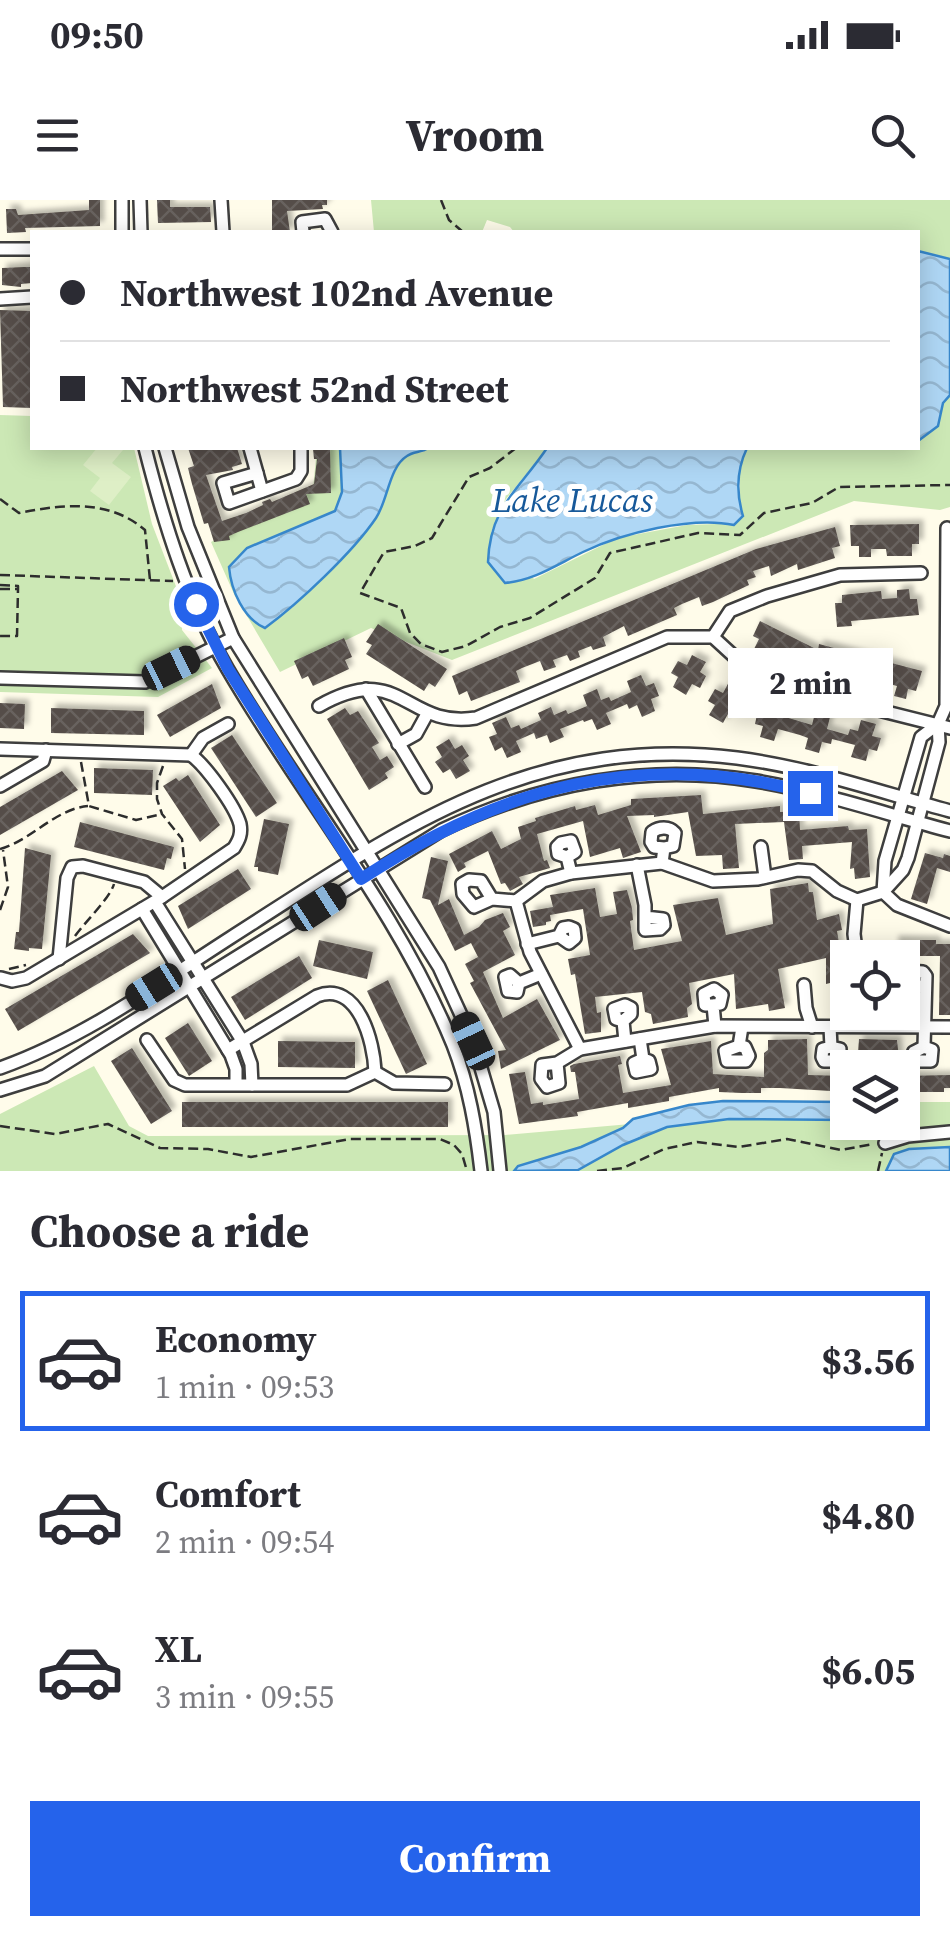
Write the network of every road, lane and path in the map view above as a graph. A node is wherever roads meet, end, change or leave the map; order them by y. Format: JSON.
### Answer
{"nodes":[{"id":1,"x":122,"y":200,"type":"edge"},
{"id":2,"x":140,"y":200,"type":"edge"},
{"id":3,"x":222,"y":200,"type":"edge"},
{"id":4,"x":441,"y":200,"type":"edge"},
{"id":5,"x":122,"y":230,"type":"edge"},
{"id":6,"x":141,"y":230,"type":"edge"},
{"id":7,"x":223,"y":230,"type":"edge"},
{"id":8,"x":303,"y":230,"type":"edge"},
{"id":9,"x":331,"y":230,"type":"edge"},
{"id":10,"x":461,"y":230,"type":"edge"},
{"id":11,"x":30,"y":249,"type":"edge"},
{"id":12,"x":0,"y":250,"type":"edge"},
{"id":13,"x":30,"y":297,"type":"edge"},
{"id":14,"x":0,"y":299,"type":"edge"},
{"id":15,"x":146,"y":450,"type":"edge"},
{"id":16,"x":166,"y":450,"type":"edge"},
{"id":17,"x":251,"y":450,"type":"edge"},
{"id":18,"x":301,"y":450,"type":"edge"},
{"id":19,"x":513,"y":450,"type":"edge"},
{"id":20,"x":257,"y":473,"type":"junction"},
{"id":21,"x":950,"y":485,"type":"edge"},
{"id":22,"x":262,"y":491,"type":"junction"},
{"id":23,"x":0,"y":499,"type":"edge"},
{"id":24,"x":948,"y":528,"type":"dead end"},
{"id":25,"x":920,"y":573,"type":"dead end"},
{"id":26,"x":0,"y":575,"type":"edge"},
{"id":27,"x":13,"y":576,"type":"junction"},
{"id":28,"x":150,"y":580,"type":"junction"},
{"id":29,"x":177,"y":582,"type":"dead end"},
{"id":30,"x":13,"y":585,"type":"junction"},
{"id":31,"x":0,"y":587,"type":"edge"},
{"id":32,"x":18,"y":590,"type":"junction"},
{"id":33,"x":0,"y":636,"type":"edge"},
{"id":34,"x":713,"y":637,"type":"junction"},
{"id":35,"x":233,"y":638,"type":"junction"},
{"id":36,"x":215,"y":646,"type":"junction"},
{"id":37,"x":0,"y":678,"type":"edge"},
{"id":38,"x":366,"y":689,"type":"junction"},
{"id":39,"x":319,"y":706,"type":"dead end"},
{"id":40,"x":426,"y":714,"type":"junction"},
{"id":41,"x":228,"y":724,"type":"dead end"},
{"id":42,"x":944,"y":726,"type":"edge"},
{"id":43,"x":398,"y":744,"type":"junction"},
{"id":44,"x":0,"y":748,"type":"edge"},
{"id":45,"x":46,"y":750,"type":"junction"},
{"id":46,"x":81,"y":751,"type":"junction"},
{"id":47,"x":172,"y":753,"type":"junction"},
{"id":48,"x":191,"y":755,"type":"junction"},
{"id":49,"x":702,"y":756,"type":"junction"},
{"id":50,"x":702,"y":775,"type":"junction"},
{"id":51,"x":0,"y":786,"type":"edge"},
{"id":52,"x":425,"y":787,"type":"dead end"},
{"id":53,"x":903,"y":798,"type":"junction"},
{"id":54,"x":922,"y":804,"type":"junction"},
{"id":55,"x":89,"y":806,"type":"junction"},
{"id":56,"x":950,"y":811,"type":"edge"},
{"id":57,"x":162,"y":814,"type":"junction"},
{"id":58,"x":898,"y":817,"type":"junction"},
{"id":59,"x":917,"y":822,"type":"junction"},
{"id":60,"x":950,"y":831,"type":"edge"},
{"id":61,"x":761,"y":847,"type":"dead end"},
{"id":62,"x":1,"y":848,"type":"edge"},
{"id":63,"x":664,"y":848,"type":"dead end"},
{"id":64,"x":367,"y":852,"type":"junction"},
{"id":65,"x":567,"y":858,"type":"dead end"},
{"id":66,"x":351,"y":863,"type":"junction"},
{"id":67,"x":662,"y":863,"type":"junction"},
{"id":68,"x":636,"y":864,"type":"junction"},
{"id":69,"x":378,"y":868,"type":"junction"},
{"id":70,"x":571,"y":873,"type":"junction"},
{"id":71,"x":116,"y":875,"type":"junction"},
{"id":72,"x":764,"y":878,"type":"junction"},
{"id":73,"x":190,"y":879,"type":"junction"},
{"id":74,"x":361,"y":879,"type":"junction"},
{"id":75,"x":883,"y":892,"type":"junction"},
{"id":76,"x":158,"y":899,"type":"junction"},
{"id":77,"x":492,"y":899,"type":"dead end"},
{"id":78,"x":857,"y":900,"type":"junction"},
{"id":79,"x":516,"y":901,"type":"junction"},
{"id":80,"x":142,"y":909,"type":"junction"},
{"id":81,"x":0,"y":910,"type":"edge"},
{"id":82,"x":646,"y":917,"type":"dead end"},
{"id":83,"x":950,"y":926,"type":"edge"},
{"id":84,"x":559,"y":936,"type":"dead end"},
{"id":85,"x":855,"y":940,"type":"edge"},
{"id":86,"x":528,"y":944,"type":"junction"},
{"id":87,"x":61,"y":945,"type":"junction"},
{"id":88,"x":60,"y":959,"type":"junction"},
{"id":89,"x":192,"y":963,"type":"junction"},
{"id":90,"x":179,"y":971,"type":"junction"},
{"id":91,"x":541,"y":974,"type":"junction"},
{"id":92,"x":0,"y":978,"type":"edge"},
{"id":93,"x":203,"y":981,"type":"junction"},
{"id":94,"x":519,"y":983,"type":"dead end"},
{"id":95,"x":804,"y":985,"type":"dead end"},
{"id":96,"x":925,"y":987,"type":"dead end"},
{"id":97,"x":190,"y":988,"type":"junction"},
{"id":98,"x":713,"y":1005,"type":"dead end"},
{"id":99,"x":228,"y":1020,"type":"junction"},
{"id":100,"x":623,"y":1021,"type":"dead end"},
{"id":101,"x":715,"y":1026,"type":"junction"},
{"id":102,"x":742,"y":1026,"type":"junction"},
{"id":103,"x":812,"y":1027,"type":"junction"},
{"id":104,"x":830,"y":1027,"type":"edge"},
{"id":105,"x":923,"y":1027,"type":"junction"},
{"id":106,"x":950,"y":1027,"type":"edge"},
{"id":107,"x":214,"y":1028,"type":"junction"},
{"id":108,"x":830,"y":1030,"type":"edge"},
{"id":109,"x":640,"y":1039,"type":"junction"},
{"id":110,"x":147,"y":1040,"type":"dead end"},
{"id":111,"x":626,"y":1041,"type":"junction"},
{"id":112,"x":243,"y":1042,"type":"junction"},
{"id":113,"x":739,"y":1046,"type":"dead end"},
{"id":114,"x":830,"y":1047,"type":"dead end"},
{"id":115,"x":924,"y":1047,"type":"dead end"},
{"id":116,"x":580,"y":1049,"type":"junction"},
{"id":117,"x":228,"y":1050,"type":"junction"},
{"id":118,"x":643,"y":1059,"type":"dead end"},
{"id":119,"x":557,"y":1063,"type":"dead end"},
{"id":120,"x":0,"y":1068,"type":"edge"},
{"id":121,"x":375,"y":1072,"type":"junction"},
{"id":122,"x":236,"y":1084,"type":"junction"},
{"id":123,"x":445,"y":1084,"type":"dead end"},
{"id":124,"x":252,"y":1085,"type":"junction"},
{"id":125,"x":0,"y":1090,"type":"edge"},
{"id":126,"x":0,"y":1126,"type":"edge"},
{"id":127,"x":950,"y":1132,"type":"edge"},
{"id":128,"x":885,"y":1143,"type":"junction"},
{"id":129,"x":468,"y":1171,"type":"edge"},
{"id":130,"x":480,"y":1171,"type":"edge"},
{"id":131,"x":500,"y":1171,"type":"edge"},
{"id":132,"x":597,"y":1171,"type":"edge"},
{"id":133,"x":878,"y":1171,"type":"edge"}],
"edges":[{"from":1,"to":5,"type":"street"},
{"from":2,"to":6,"type":"street"},
{"from":3,"to":7,"type":"street"},
{"from":4,"to":10,"type":"path"},
{"from":8,"to":9,"type":"street"},
{"from":11,"to":12,"type":"street"},
{"from":13,"to":14,"type":"street"},
{"from":15,"to":36,"type":"street"},
{"from":16,"to":35,"type":"street"},
{"from":17,"to":20,"type":"street"},
{"from":18,"to":22,"type":"street"},
{"from":19,"to":21,"type":"path"},
{"from":20,"to":22,"type":"street"},
{"from":20,"to":22,"type":"street"},
{"from":23,"to":28,"type":"path"},
{"from":24,"to":42,"type":"street"},
{"from":25,"to":34,"type":"street"},
{"from":26,"to":27,"type":"path"},
{"from":27,"to":28,"type":"path"},
{"from":27,"to":30,"type":"path"},
{"from":28,"to":29,"type":"path"},
{"from":30,"to":31,"type":"path"},
{"from":30,"to":32,"type":"path"},
{"from":31,"to":32,"type":"path"},
{"from":32,"to":33,"type":"path"},
{"from":34,"to":40,"type":"street"},
{"from":34,"to":42,"type":"street"},
{"from":35,"to":36,"type":"street"},
{"from":35,"to":64,"type":"street"},
{"from":36,"to":37,"type":"street"},
{"from":36,"to":66,"type":"street"},
{"from":38,"to":39,"type":"street"},
{"from":38,"to":40,"type":"street"},
{"from":38,"to":43,"type":"street"},
{"from":40,"to":43,"type":"street"},
{"from":41,"to":48,"type":"street"},
{"from":42,"to":53,"type":"street"},
{"from":42,"to":54,"type":"street"},
{"from":43,"to":52,"type":"street"},
{"from":44,"to":45,"type":"street"},
{"from":45,"to":46,"type":"street"},
{"from":45,"to":51,"type":"street"},
{"from":46,"to":47,"type":"street"},
{"from":46,"to":55,"type":"path"},
{"from":47,"to":48,"type":"street"},
{"from":47,"to":57,"type":"path"},
{"from":48,"to":73,"type":"street"},
{"from":49,"to":50,"type":"street"},
{"from":49,"to":53,"type":"street"},
{"from":49,"to":64,"type":"street"},
{"from":50,"to":58,"type":"street"},
{"from":50,"to":69,"type":"street"},
{"from":53,"to":54,"type":"street"},
{"from":53,"to":58,"type":"street"},
{"from":54,"to":56,"type":"street"},
{"from":54,"to":59,"type":"street"},
{"from":55,"to":57,"type":"path"},
{"from":55,"to":62,"type":"path"},
{"from":57,"to":73,"type":"path"},
{"from":58,"to":59,"type":"street"},
{"from":58,"to":75,"type":"street"},
{"from":59,"to":60,"type":"street"},
{"from":59,"to":75,"type":"street"},
{"from":61,"to":72,"type":"street"},
{"from":62,"to":81,"type":"path"},
{"from":63,"to":67,"type":"street"},
{"from":64,"to":66,"type":"street"},
{"from":64,"to":69,"type":"street"},
{"from":65,"to":70,"type":"street"},
{"from":66,"to":74,"type":"street"},
{"from":66,"to":89,"type":"street"},
{"from":67,"to":68,"type":"street"},
{"from":67,"to":72,"type":"street"},
{"from":68,"to":70,"type":"street"},
{"from":68,"to":82,"type":"street"},
{"from":69,"to":74,"type":"street"},
{"from":69,"to":131,"type":"street"},
{"from":70,"to":79,"type":"street"},
{"from":71,"to":76,"type":"street"},
{"from":71,"to":87,"type":"path"},
{"from":71,"to":87,"type":"street"},
{"from":72,"to":78,"type":"street"},
{"from":73,"to":76,"type":"street"},
{"from":74,"to":93,"type":"street"},
{"from":74,"to":130,"type":"street"},
{"from":75,"to":78,"type":"street"},
{"from":75,"to":83,"type":"street"},
{"from":76,"to":80,"type":"street"},
{"from":76,"to":89,"type":"street"},
{"from":77,"to":79,"type":"street"},
{"from":78,"to":85,"type":"street"},
{"from":79,"to":86,"type":"street"},
{"from":80,"to":88,"type":"street"},
{"from":80,"to":90,"type":"street"},
{"from":84,"to":86,"type":"street"},
{"from":86,"to":91,"type":"street"},
{"from":87,"to":88,"type":"street"},
{"from":88,"to":92,"type":"street"},
{"from":89,"to":90,"type":"street"},
{"from":89,"to":93,"type":"street"},
{"from":90,"to":97,"type":"street"},
{"from":90,"to":120,"type":"street"},
{"from":91,"to":94,"type":"street"},
{"from":91,"to":116,"type":"street"},
{"from":93,"to":97,"type":"street"},
{"from":93,"to":99,"type":"street"},
{"from":95,"to":103,"type":"street"},
{"from":96,"to":105,"type":"street"},
{"from":97,"to":107,"type":"street"},
{"from":97,"to":125,"type":"street"},
{"from":98,"to":101,"type":"street"},
{"from":99,"to":107,"type":"street"},
{"from":99,"to":112,"type":"street"},
{"from":100,"to":111,"type":"street"},
{"from":101,"to":102,"type":"street"},
{"from":101,"to":109,"type":"street"},
{"from":102,"to":103,"type":"street"},
{"from":102,"to":113,"type":"street"},
{"from":103,"to":104,"type":"street"},
{"from":105,"to":106,"type":"street"},
{"from":105,"to":115,"type":"street"},
{"from":107,"to":117,"type":"street"},
{"from":108,"to":114,"type":"street"},
{"from":109,"to":111,"type":"street"},
{"from":109,"to":118,"type":"street"},
{"from":110,"to":122,"type":"street"},
{"from":111,"to":116,"type":"street"},
{"from":112,"to":117,"type":"street"},
{"from":112,"to":121,"type":"street"},
{"from":112,"to":124,"type":"street"},
{"from":116,"to":119,"type":"street"},
{"from":117,"to":122,"type":"street"},
{"from":121,"to":123,"type":"street"},
{"from":121,"to":124,"type":"street"},
{"from":122,"to":124,"type":"street"},
{"from":126,"to":129,"type":"path"},
{"from":127,"to":128,"type":"street"},
{"from":128,"to":132,"type":"path"},
{"from":128,"to":133,"type":"path"}]}
